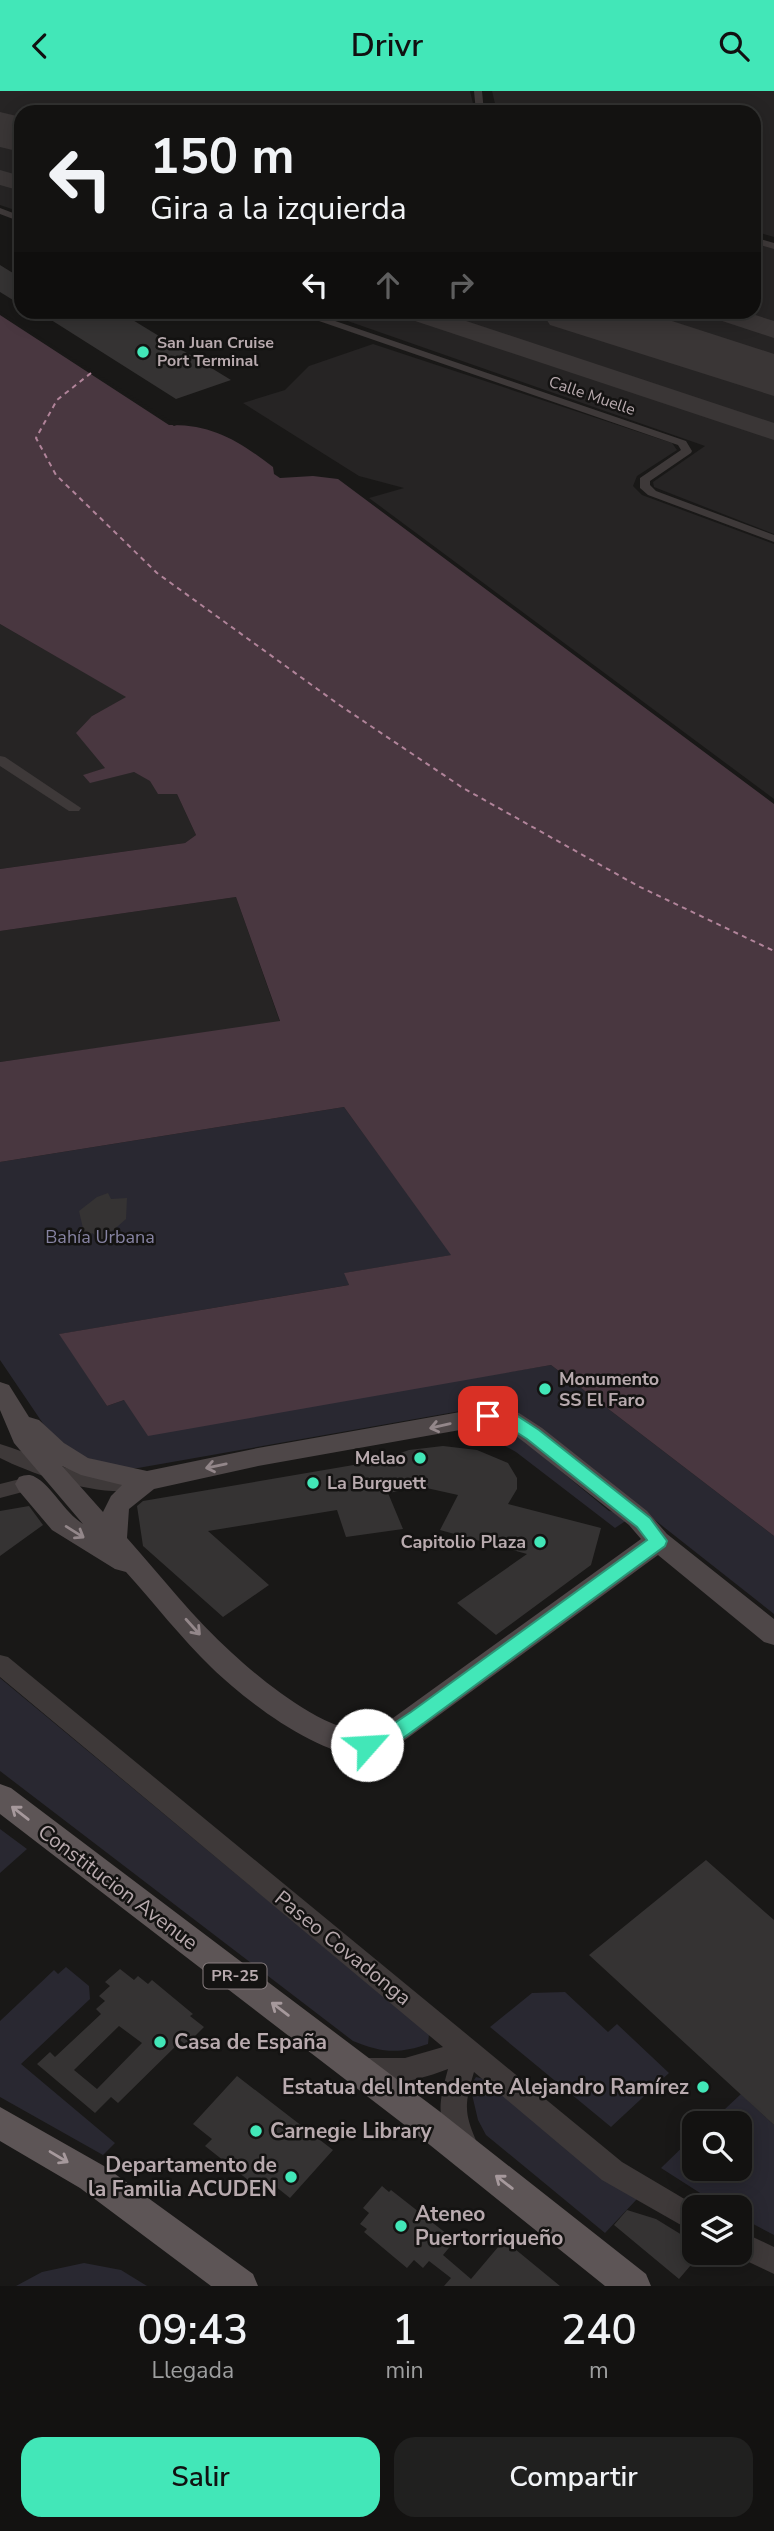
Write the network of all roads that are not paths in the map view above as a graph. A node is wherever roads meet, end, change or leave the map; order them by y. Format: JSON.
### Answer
{"nodes":[{"id":1,"x":318,"y":319,"type":"edge"},
{"id":2,"x":774,"y":539,"type":"edge"},
{"id":3,"x":0,"y":760,"type":"edge"},
{"id":4,"x":74,"y":808,"type":"dead end"},
{"id":5,"x":0,"y":1391,"type":"edge"},
{"id":6,"x":15,"y":1413,"type":"junction"},
{"id":7,"x":0,"y":1450,"type":"edge"},
{"id":8,"x":50,"y":1470,"type":"junction"},
{"id":9,"x":147,"y":1481,"type":"junction"},
{"id":10,"x":28,"y":1484,"type":"junction"},
{"id":11,"x":0,"y":1491,"type":"edge"},
{"id":12,"x":114,"y":1538,"type":"junction"},
{"id":13,"x":658,"y":1541,"type":"junction"},
{"id":14,"x":147,"y":1576,"type":"junction"},
{"id":15,"x":774,"y":1633,"type":"edge"},
{"id":16,"x":0,"y":1664,"type":"edge"},
{"id":17,"x":0,"y":1797,"type":"edge"},
{"id":18,"x":467,"y":2050,"type":"junction"},
{"id":19,"x":359,"y":2070,"type":"junction"},
{"id":20,"x":0,"y":2123,"type":"edge"},
{"id":21,"x":470,"y":2155,"type":"junction"},
{"id":22,"x":682,"y":2212,"type":"edge"},
{"id":23,"x":752,"y":2250,"type":"edge"},
{"id":24,"x":774,"y":2261,"type":"edge"},
{"id":25,"x":240,"y":2286,"type":"edge"},
{"id":26,"x":633,"y":2286,"type":"edge"}],
"edges":[{"from":1,"to":2,"type":"street","name":"Calle Muelle"},
{"from":3,"to":4,"type":"street"},
{"from":5,"to":6,"type":"main road"},
{"from":6,"to":8,"type":"main road"},
{"from":6,"to":9,"type":"main road"},
{"from":7,"to":8,"type":"street"},
{"from":7,"to":10,"type":"street"},
{"from":8,"to":9,"type":"street"},
{"from":8,"to":12,"type":"main road"},
{"from":9,"to":12,"type":"main road"},
{"from":13,"to":9,"type":"main road","one_way":true},
{"from":10,"to":11,"type":"street"},
{"from":10,"to":14,"type":"main road","one_way":true},
{"from":12,"to":14,"type":"main road"},
{"from":14,"to":13,"type":"main road","one_way":true},
{"from":13,"to":15,"type":"main road"},
{"from":16,"to":18,"type":"street","name":"Paseo Covadonga"},
{"from":19,"to":17,"type":"main road","name":"Constitucion Avenue","number":"PR-25","one_way":true},
{"from":18,"to":19,"type":"street"},
{"from":18,"to":21,"type":"street"},
{"from":18,"to":22,"type":"street","name":"Paseo Covadonga"},
{"from":19,"to":21,"type":"main road","name":"Constitucion Avenue","number":"PR-25"},
{"from":20,"to":25,"type":"main road","one_way":true},
{"from":26,"to":21,"type":"main road","number":"PR-25","one_way":true},
{"from":23,"to":24,"type":"street"}]}
